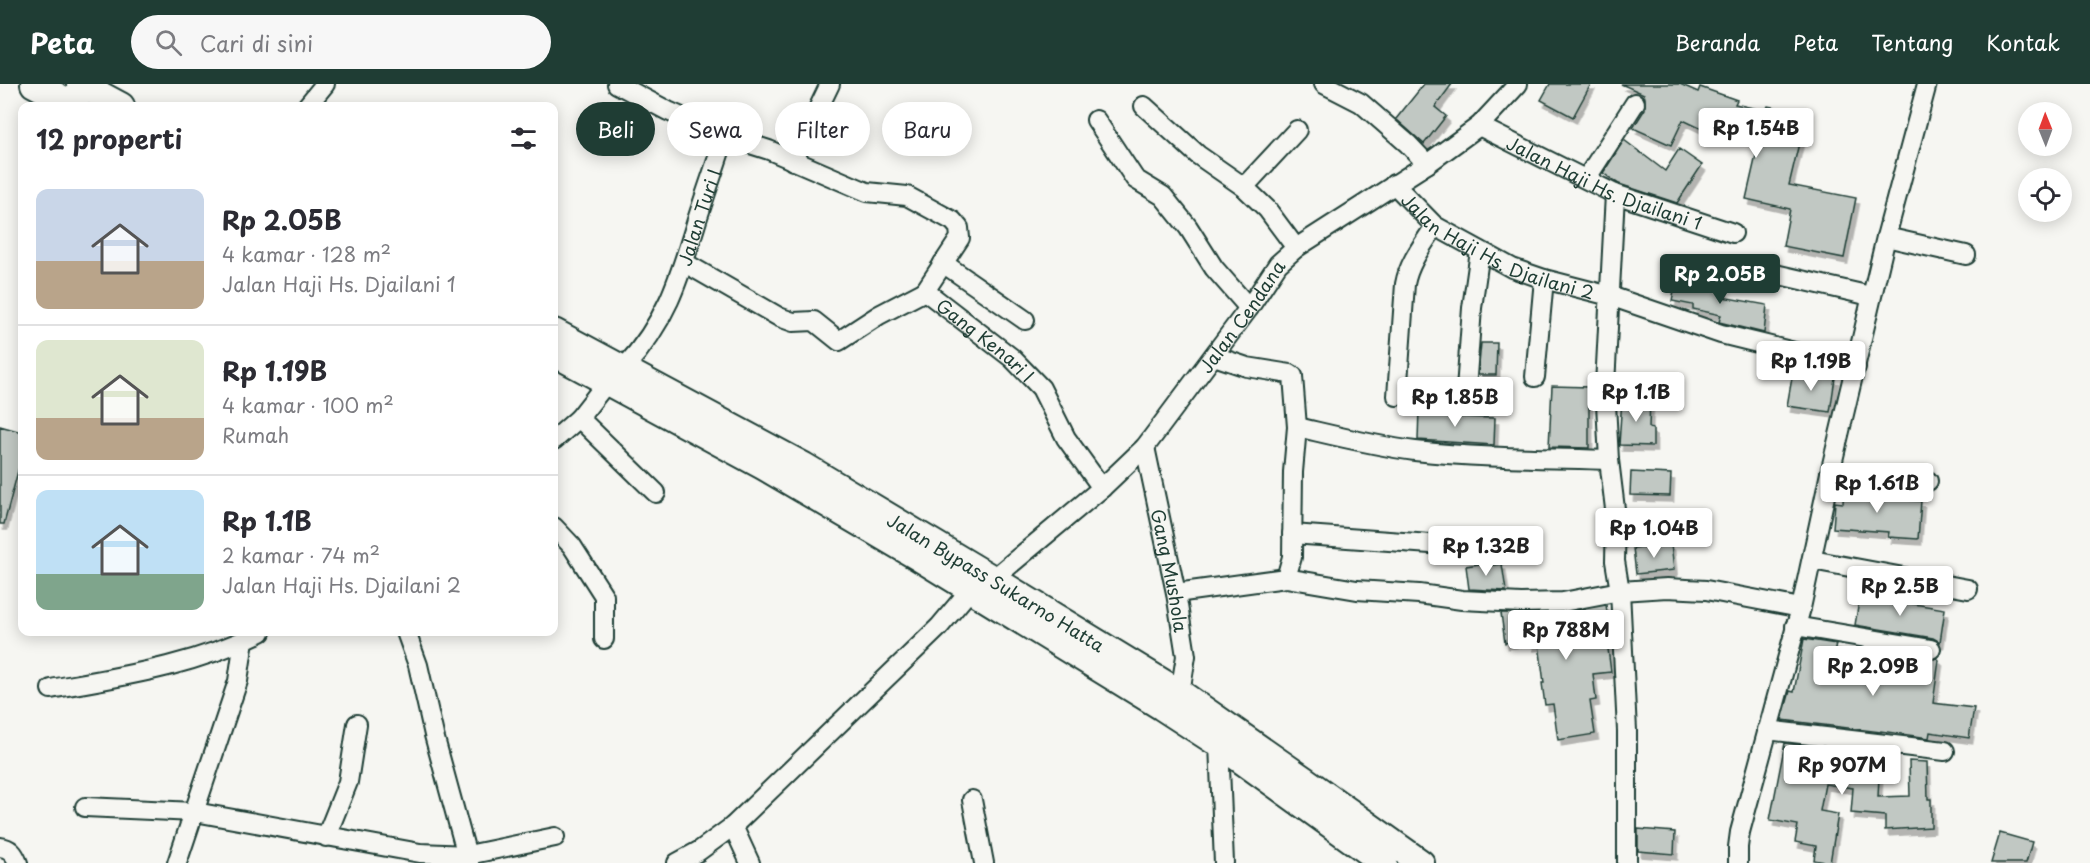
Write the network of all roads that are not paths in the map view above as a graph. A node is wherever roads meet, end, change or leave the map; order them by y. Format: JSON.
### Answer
{"nodes":[{"id":1,"x":34,"y":84,"type":"edge"},
{"id":2,"x":80,"y":84,"type":"edge"},
{"id":3,"x":325,"y":84,"type":"edge"},
{"id":4,"x":618,"y":84,"type":"edge"},
{"id":5,"x":828,"y":84,"type":"edge"},
{"id":6,"x":1324,"y":84,"type":"edge"},
{"id":7,"x":1518,"y":84,"type":"edge"},
{"id":8,"x":1927,"y":84,"type":"edge"},
{"id":9,"x":68,"y":102,"type":"edge"},
{"id":10,"x":113,"y":102,"type":"edge"},
{"id":11,"x":310,"y":102,"type":"edge"},
{"id":12,"x":1635,"y":103,"type":"dead end"},
{"id":13,"x":1144,"y":106,"type":"dead end"},
{"id":14,"x":667,"y":110,"type":"edge"},
{"id":15,"x":1096,"y":120,"type":"dead end"},
{"id":16,"x":1479,"y":126,"type":"junction"},
{"id":17,"x":1297,"y":130,"type":"dead end"},
{"id":18,"x":763,"y":148,"type":"edge"},
{"id":19,"x":719,"y":156,"type":"edge"},
{"id":20,"x":793,"y":161,"type":"junction"},
{"id":21,"x":1427,"y":164,"type":"junction"},
{"id":22,"x":1586,"y":179,"type":"junction"},
{"id":23,"x":1394,"y":184,"type":"junction"},
{"id":24,"x":1244,"y":187,"type":"junction"},
{"id":25,"x":1615,"y":194,"type":"junction"},
{"id":26,"x":1435,"y":226,"type":"junction"},
{"id":27,"x":1733,"y":233,"type":"dead end"},
{"id":28,"x":1886,"y":237,"type":"junction"},
{"id":29,"x":1296,"y":248,"type":"junction"},
{"id":30,"x":1480,"y":251,"type":"junction"},
{"id":31,"x":1966,"y":255,"type":"dead end"},
{"id":32,"x":685,"y":263,"type":"junction"},
{"id":33,"x":943,"y":263,"type":"junction"},
{"id":34,"x":1745,"y":267,"type":"dead end"},
{"id":35,"x":1544,"y":279,"type":"junction"},
{"id":36,"x":925,"y":291,"type":"junction"},
{"id":37,"x":1610,"y":296,"type":"junction"},
{"id":38,"x":1871,"y":298,"type":"junction"},
{"id":39,"x":1249,"y":308,"type":"junction"},
{"id":40,"x":1025,"y":320,"type":"dead end"},
{"id":41,"x":558,"y":335,"type":"edge"},
{"id":42,"x":558,"y":354,"type":"edge"},
{"id":43,"x":1214,"y":356,"type":"junction"},
{"id":44,"x":1856,"y":367,"type":"junction"},
{"id":45,"x":616,"y":374,"type":"junction"},
{"id":46,"x":1535,"y":377,"type":"dead end"},
{"id":47,"x":1397,"y":396,"type":"dead end"},
{"id":48,"x":1465,"y":403,"type":"dead end"},
{"id":49,"x":579,"y":418,"type":"junction"},
{"id":50,"x":1297,"y":427,"type":"junction"},
{"id":51,"x":558,"y":436,"type":"edge"},
{"id":52,"x":1145,"y":447,"type":"junction"},
{"id":53,"x":1609,"y":460,"type":"junction"},
{"id":54,"x":1830,"y":472,"type":"junction"},
{"id":55,"x":1928,"y":481,"type":"dead end"},
{"id":56,"x":1102,"y":488,"type":"junction"},
{"id":57,"x":656,"y":493,"type":"dead end"},
{"id":58,"x":558,"y":531,"type":"edge"},
{"id":59,"x":1292,"y":534,"type":"junction"},
{"id":60,"x":1472,"y":546,"type":"dead end"},
{"id":61,"x":1812,"y":561,"type":"junction"},
{"id":62,"x":1286,"y":578,"type":"junction"},
{"id":63,"x":993,"y":579,"type":"junction"},
{"id":64,"x":1968,"y":588,"type":"dead end"},
{"id":65,"x":970,"y":590,"type":"junction"},
{"id":66,"x":1620,"y":591,"type":"junction"},
{"id":67,"x":1176,"y":593,"type":"junction"},
{"id":68,"x":1801,"y":608,"type":"junction"},
{"id":69,"x":1795,"y":626,"type":"junction"},
{"id":70,"x":407,"y":636,"type":"edge"},
{"id":71,"x":235,"y":638,"type":"edge"},
{"id":72,"x":604,"y":639,"type":"dead end"},
{"id":73,"x":1930,"y":649,"type":"dead end"},
{"id":74,"x":51,"y":689,"type":"dead end"},
{"id":75,"x":1179,"y":693,"type":"junction"},
{"id":76,"x":357,"y":724,"type":"dead end"},
{"id":77,"x":1767,"y":730,"type":"junction"},
{"id":78,"x":1219,"y":744,"type":"junction"},
{"id":79,"x":1945,"y":751,"type":"dead end"},
{"id":80,"x":972,"y":800,"type":"dead end"},
{"id":81,"x":85,"y":807,"type":"dead end"},
{"id":82,"x":195,"y":812,"type":"junction"},
{"id":83,"x":733,"y":826,"type":"junction"},
{"id":84,"x":326,"y":837,"type":"junction"},
{"id":85,"x":555,"y":837,"type":"dead end"},
{"id":86,"x":0,"y":847,"type":"edge"},
{"id":87,"x":469,"y":859,"type":"edge"},
{"id":88,"x":18,"y":863,"type":"edge"},
{"id":89,"x":177,"y":863,"type":"edge"},
{"id":90,"x":677,"y":863,"type":"edge"},
{"id":91,"x":750,"y":863,"type":"edge"},
{"id":92,"x":984,"y":863,"type":"edge"},
{"id":93,"x":1224,"y":863,"type":"edge"},
{"id":94,"x":1384,"y":863,"type":"edge"},
{"id":95,"x":1421,"y":863,"type":"edge"},
{"id":96,"x":1627,"y":863,"type":"edge"},
{"id":97,"x":1738,"y":863,"type":"edge"}],
"edges":[{"from":1,"to":9,"type":"highway"},
{"from":2,"to":10,"type":"highway"},
{"from":3,"to":11,"type":"street"},
{"from":4,"to":14,"type":"street"},
{"from":5,"to":20,"type":"street"},
{"from":6,"to":21,"type":"street"},
{"from":7,"to":16,"type":"street","name":"Jalan Cendana"},
{"from":8,"to":28,"type":"street"},
{"from":12,"to":22,"type":"street"},
{"from":13,"to":24,"type":"street"},
{"from":15,"to":39,"type":"street"},
{"from":16,"to":21,"type":"street","name":"Jalan Cendana"},
{"from":16,"to":22,"type":"street","name":"Jalan Haji Hs. Djailani 1"},
{"from":17,"to":24,"type":"street"},
{"from":18,"to":20,"type":"street","name":"Gang Kenari I"},
{"from":19,"to":32,"type":"street","name":"Jalan Turi I"},
{"from":20,"to":33,"type":"street","name":"Gang Kenari I"},
{"from":21,"to":23,"type":"street","name":"Jalan Cendana"},
{"from":22,"to":25,"type":"street","name":"Jalan Haji Hs. Djailani 1"},
{"from":23,"to":26,"type":"street","name":"Jalan Haji Hs. Djailani 2"},
{"from":23,"to":29,"type":"street","name":"Jalan Cendana"},
{"from":24,"to":29,"type":"street"},
{"from":25,"to":27,"type":"street","name":"Jalan Haji Hs. Djailani 1"},
{"from":25,"to":37,"type":"street"},
{"from":26,"to":30,"type":"street","name":"Jalan Haji Hs. Djailani 2"},
{"from":26,"to":47,"type":"street"},
{"from":28,"to":31,"type":"street"},
{"from":28,"to":38,"type":"street"},
{"from":29,"to":39,"type":"street","name":"Jalan Cendana"},
{"from":30,"to":35,"type":"street","name":"Jalan Haji Hs. Djailani 2"},
{"from":30,"to":48,"type":"street"},
{"from":32,"to":36,"type":"street"},
{"from":32,"to":45,"type":"street","name":"Jalan Turi I"},
{"from":33,"to":36,"type":"street","name":"Gang Kenari I"},
{"from":33,"to":40,"type":"street"},
{"from":34,"to":38,"type":"street"},
{"from":35,"to":37,"type":"street","name":"Jalan Haji Hs. Djailani 2"},
{"from":35,"to":46,"type":"street"},
{"from":36,"to":56,"type":"street","name":"Gang Kenari I"},
{"from":37,"to":44,"type":"street","name":"Jalan Haji Hs. Djailani 2"},
{"from":37,"to":53,"type":"street"},
{"from":38,"to":44,"type":"street"},
{"from":39,"to":43,"type":"street","name":"Jalan Cendana"},
{"from":41,"to":45,"type":"highway","name":"Jalan Bypass Sukarno Hatta"},
{"from":42,"to":45,"type":"highway","name":"Jalan Bypass Sukarno Hatta"},
{"from":43,"to":50,"type":"street"},
{"from":43,"to":52,"type":"street","name":"Jalan Cendana"},
{"from":44,"to":54,"type":"street"},
{"from":45,"to":49,"type":"street","name":"Jalan Turi I"},
{"from":45,"to":63,"type":"highway","name":"Jalan Bypass Sukarno Hatta"},
{"from":45,"to":65,"type":"highway","name":"Jalan Bypass Sukarno Hatta"},
{"from":49,"to":51,"type":"street","name":"Jalan Turi I"},
{"from":49,"to":57,"type":"street"},
{"from":50,"to":53,"type":"street"},
{"from":50,"to":59,"type":"street"},
{"from":52,"to":56,"type":"street","name":"Jalan Cendana"},
{"from":52,"to":67,"type":"street","name":"Gang Mushola"},
{"from":53,"to":66,"type":"street"},
{"from":54,"to":55,"type":"street"},
{"from":54,"to":61,"type":"street"},
{"from":56,"to":63,"type":"street","name":"Jalan Cendana"},
{"from":58,"to":72,"type":"street"},
{"from":59,"to":60,"type":"street"},
{"from":59,"to":62,"type":"street"},
{"from":61,"to":64,"type":"street"},
{"from":61,"to":68,"type":"street"},
{"from":62,"to":66,"type":"street"},
{"from":62,"to":67,"type":"street"},
{"from":63,"to":75,"type":"highway","name":"Jalan Bypass Sukarno Hatta"},
{"from":65,"to":78,"type":"highway","name":"Jalan Bypass Sukarno Hatta"},
{"from":65,"to":83,"type":"street"},
{"from":66,"to":68,"type":"street"},
{"from":66,"to":96,"type":"street"},
{"from":67,"to":75,"type":"street","name":"Gang Mushola"},
{"from":68,"to":69,"type":"street"},
{"from":69,"to":73,"type":"street"},
{"from":69,"to":77,"type":"street"},
{"from":70,"to":87,"type":"street"},
{"from":71,"to":74,"type":"street"},
{"from":71,"to":82,"type":"street"},
{"from":75,"to":95,"type":"highway","name":"Jalan Bypass Sukarno Hatta"},
{"from":76,"to":84,"type":"street"},
{"from":77,"to":79,"type":"street"},
{"from":77,"to":97,"type":"street"},
{"from":78,"to":93,"type":"street"},
{"from":78,"to":94,"type":"highway","name":"Jalan Bypass Sukarno Hatta"},
{"from":80,"to":92,"type":"street"},
{"from":81,"to":82,"type":"street"},
{"from":82,"to":84,"type":"street"},
{"from":82,"to":89,"type":"street"},
{"from":83,"to":90,"type":"street"},
{"from":83,"to":91,"type":"street"},
{"from":84,"to":87,"type":"street"},
{"from":85,"to":87,"type":"street"},
{"from":86,"to":88,"type":"street"}]}
